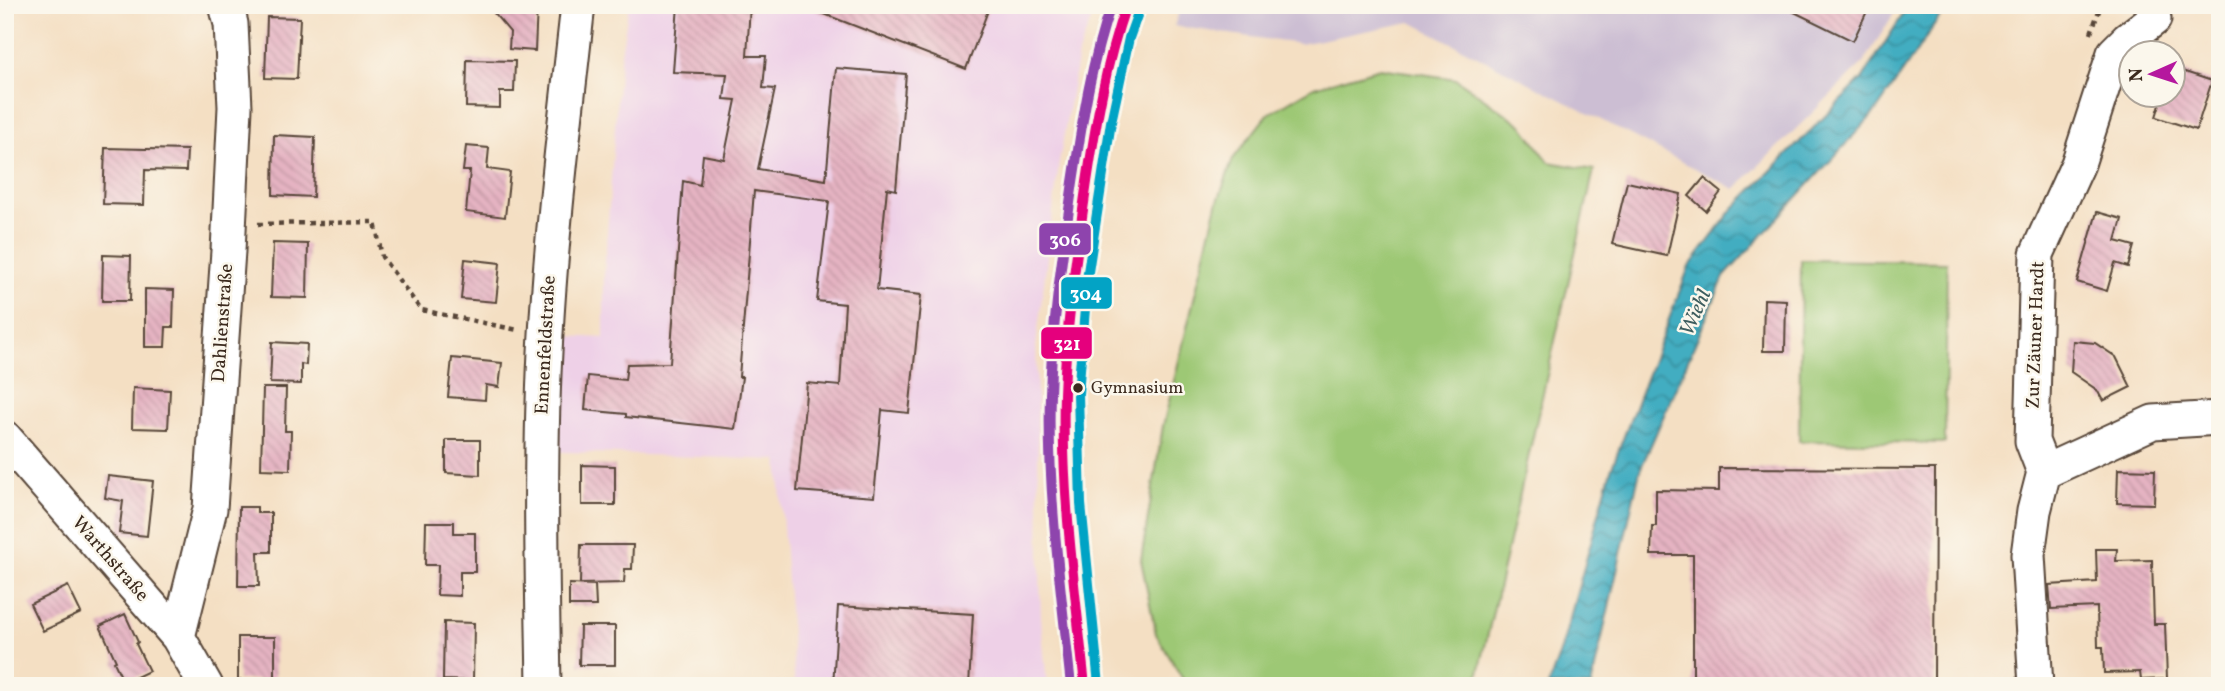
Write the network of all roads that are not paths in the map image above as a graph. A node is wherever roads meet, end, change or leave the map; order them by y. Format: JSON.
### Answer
{"nodes":[{"id":1,"x":226,"y":5,"type":"edge"},
{"id":2,"x":578,"y":5,"type":"edge"},
{"id":3,"x":1126,"y":5,"type":"edge"},
{"id":4,"x":2154,"y":19,"type":"dead end"},
{"id":5,"x":2220,"y":418,"type":"edge"},
{"id":6,"x":5,"y":438,"type":"edge"},
{"id":7,"x":2044,"y":472,"type":"junction"},
{"id":8,"x":178,"y":637,"type":"junction"},
{"id":9,"x":206,"y":686,"type":"edge"},
{"id":10,"x":544,"y":686,"type":"edge"},
{"id":11,"x":1084,"y":686,"type":"edge"},
{"id":12,"x":2036,"y":686,"type":"edge"}],
"edges":[{"from":1,"to":8,"type":"street","name":"Dahlienstraße"},
{"from":2,"to":10,"type":"street","name":"Ennenfeldstraße"},
{"from":3,"to":11,"type":"street"},
{"from":4,"to":7,"type":"street","name":"Zur Zäuner Hardt"},
{"from":5,"to":7,"type":"street"},
{"from":6,"to":8,"type":"street","name":"Warthstraße"},
{"from":7,"to":12,"type":"street"},
{"from":8,"to":9,"type":"street","name":"Warthstraße"}]}
